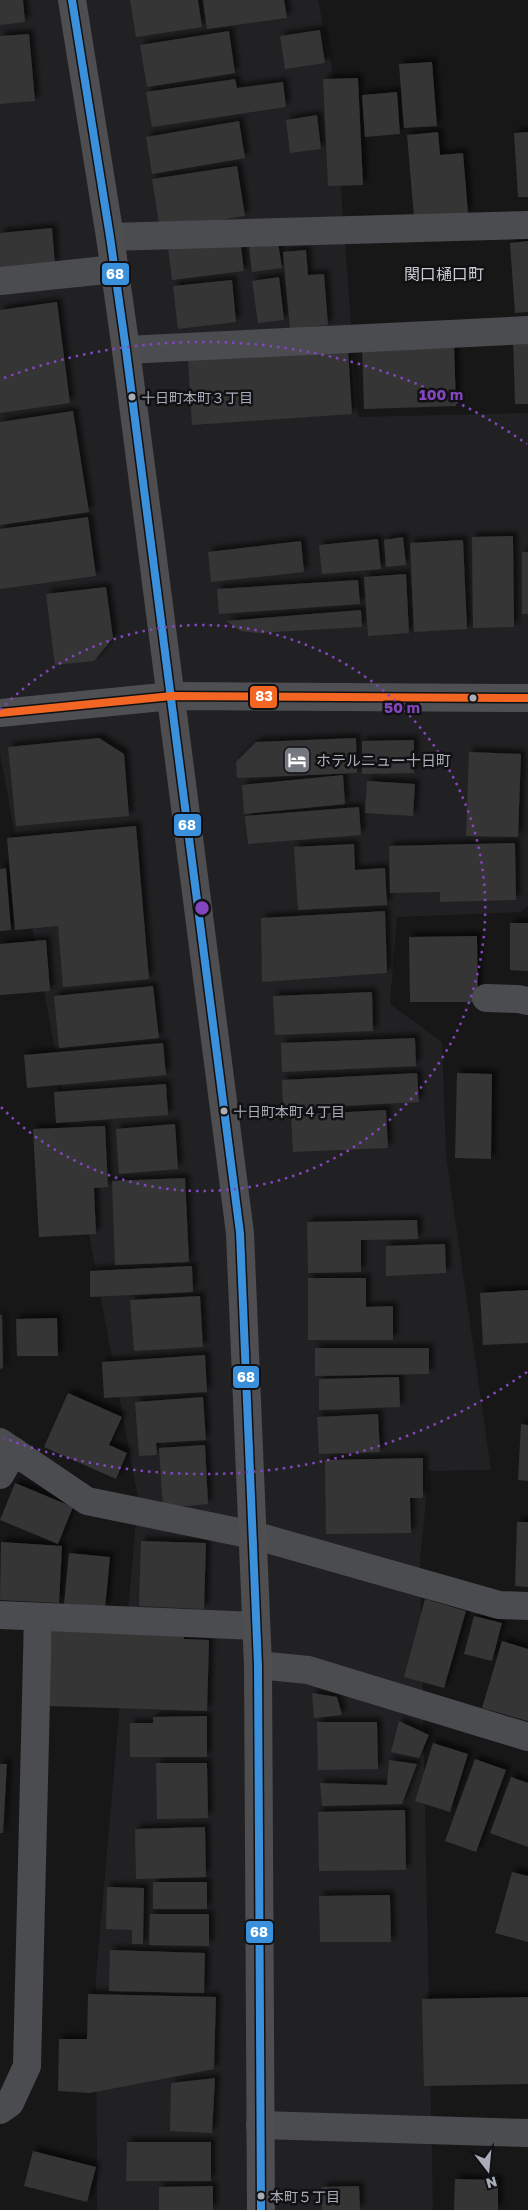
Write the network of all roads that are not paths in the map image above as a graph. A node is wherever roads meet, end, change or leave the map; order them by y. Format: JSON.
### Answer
{"nodes":[{"id":1,"x":72,"y":0,"type":"edge"},
{"id":2,"x":528,"y":225,"type":"edge"},
{"id":3,"x":110,"y":237,"type":"junction"},
{"id":4,"x":115,"y":269,"type":"junction"},
{"id":5,"x":0,"y":281,"type":"edge"},
{"id":6,"x":528,"y":330,"type":"edge"},
{"id":7,"x":126,"y":350,"type":"junction"},
{"id":8,"x":172,"y":696,"type":"junction"},
{"id":9,"x":528,"y":698,"type":"edge"},
{"id":10,"x":0,"y":712,"type":"edge"},
{"id":11,"x":486,"y":998,"type":"dead end"},
{"id":12,"x":528,"y":1001,"type":"edge"},
{"id":13,"x":7,"y":1447,"type":"edge"},
{"id":14,"x":0,"y":1475,"type":"edge"},
{"id":15,"x":253,"y":1535,"type":"junction"},
{"id":16,"x":528,"y":1606,"type":"edge"},
{"id":17,"x":0,"y":1615,"type":"edge"},
{"id":18,"x":38,"y":1617,"type":"junction"},
{"id":19,"x":256,"y":1626,"type":"junction"},
{"id":20,"x":258,"y":1665,"type":"junction"},
{"id":21,"x":528,"y":1737,"type":"edge"},
{"id":22,"x":0,"y":2110,"type":"edge"},
{"id":23,"x":260,"y":2125,"type":"junction"},
{"id":24,"x":528,"y":2133,"type":"edge"},
{"id":25,"x":261,"y":2210,"type":"edge"}],
"edges":[{"from":1,"to":3,"type":"highway"},
{"from":2,"to":3,"type":"street"},
{"from":3,"to":4,"type":"highway"},
{"from":4,"to":5,"type":"street"},
{"from":4,"to":7,"type":"highway"},
{"from":6,"to":7,"type":"street"},
{"from":7,"to":8,"type":"highway"},
{"from":8,"to":9,"type":"main road"},
{"from":8,"to":10,"type":"main road"},
{"from":8,"to":15,"type":"highway"},
{"from":11,"to":12,"type":"street"},
{"from":13,"to":14,"type":"street"},
{"from":13,"to":15,"type":"street"},
{"from":15,"to":16,"type":"street"},
{"from":15,"to":19,"type":"highway"},
{"from":17,"to":18,"type":"street"},
{"from":18,"to":19,"type":"street"},
{"from":18,"to":22,"type":"street"},
{"from":19,"to":20,"type":"highway"},
{"from":20,"to":21,"type":"street"},
{"from":20,"to":23,"type":"highway"},
{"from":23,"to":24,"type":"street"},
{"from":23,"to":25,"type":"highway"}]}
